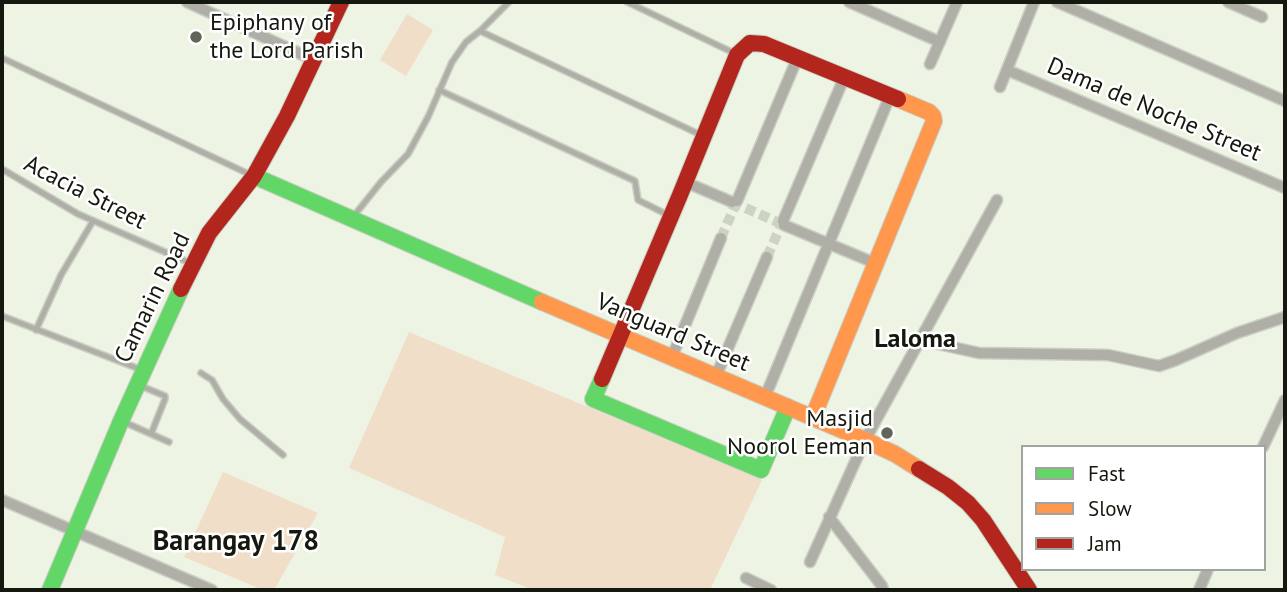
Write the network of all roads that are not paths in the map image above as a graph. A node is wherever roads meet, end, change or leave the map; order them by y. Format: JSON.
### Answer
{"nodes":[{"id":1,"x":187,"y":2,"type":"edge"},
{"id":2,"x":341,"y":2,"type":"edge"},
{"id":3,"x":509,"y":2,"type":"edge"},
{"id":4,"x":627,"y":2,"type":"edge"},
{"id":5,"x":849,"y":2,"type":"edge"},
{"id":6,"x":957,"y":2,"type":"edge"},
{"id":7,"x":1034,"y":2,"type":"edge"},
{"id":8,"x":1057,"y":2,"type":"edge"},
{"id":9,"x":1228,"y":2,"type":"edge"},
{"id":10,"x":1262,"y":17,"type":"dead end"},
{"id":11,"x":480,"y":31,"type":"junction"},
{"id":12,"x":940,"y":42,"type":"junction"},
{"id":13,"x":737,"y":55,"type":"junction"},
{"id":14,"x":2,"y":58,"type":"edge"},
{"id":15,"x":797,"y":59,"type":"junction"},
{"id":16,"x":314,"y":60,"type":"junction"},
{"id":17,"x":930,"y":64,"type":"dead end"},
{"id":18,"x":1007,"y":70,"type":"junction"},
{"id":19,"x":844,"y":78,"type":"junction"},
{"id":20,"x":1000,"y":87,"type":"dead end"},
{"id":21,"x":439,"y":90,"type":"junction"},
{"id":22,"x":890,"y":96,"type":"junction"},
{"id":23,"x":1285,"y":101,"type":"edge"},
{"id":24,"x":704,"y":136,"type":"junction"},
{"id":25,"x":2,"y":169,"type":"edge"},
{"id":26,"x":254,"y":177,"type":"junction"},
{"id":27,"x":685,"y":182,"type":"junction"},
{"id":28,"x":1285,"y":188,"type":"edge"},
{"id":29,"x":997,"y":200,"type":"dead end"},
{"id":30,"x":671,"y":217,"type":"junction"},
{"id":31,"x":351,"y":220,"type":"junction"},
{"id":32,"x":93,"y":221,"type":"junction"},
{"id":33,"x":721,"y":238,"type":"tunnel mouth"},
{"id":34,"x":829,"y":244,"type":"junction"},
{"id":35,"x":767,"y":257,"type":"tunnel mouth"},
{"id":36,"x":192,"y":264,"type":"junction"},
{"id":37,"x":877,"y":264,"type":"junction"},
{"id":38,"x":2,"y":316,"type":"edge"},
{"id":39,"x":1285,"y":317,"type":"edge"},
{"id":40,"x":36,"y":330,"type":"junction"},
{"id":41,"x":620,"y":336,"type":"junction"},
{"id":42,"x":920,"y":340,"type":"junction"},
{"id":43,"x":671,"y":358,"type":"junction"},
{"id":44,"x":201,"y":373,"type":"dead end"},
{"id":45,"x":716,"y":376,"type":"junction"},
{"id":46,"x":140,"y":378,"type":"junction"},
{"id":47,"x":765,"y":397,"type":"junction"},
{"id":48,"x":1285,"y":400,"type":"edge"},
{"id":49,"x":788,"y":407,"type":"junction"},
{"id":50,"x":813,"y":417,"type":"junction"},
{"id":51,"x":121,"y":421,"type":"junction"},
{"id":52,"x":151,"y":434,"type":"junction"},
{"id":53,"x":865,"y":440,"type":"junction"},
{"id":54,"x":169,"y":442,"type":"dead end"},
{"id":55,"x":1264,"y":445,"type":"edge"},
{"id":56,"x":283,"y":455,"type":"dead end"},
{"id":57,"x":2,"y":500,"type":"edge"},
{"id":58,"x":830,"y":517,"type":"junction"},
{"id":59,"x":74,"y":532,"type":"junction"},
{"id":60,"x":810,"y":562,"type":"dead end"},
{"id":61,"x":1207,"y":571,"type":"edge"},
{"id":62,"x":746,"y":578,"type":"dead end"},
{"id":63,"x":50,"y":590,"type":"edge"},
{"id":64,"x":212,"y":590,"type":"edge"},
{"id":65,"x":771,"y":590,"type":"edge"},
{"id":66,"x":883,"y":590,"type":"edge"},
{"id":67,"x":1029,"y":590,"type":"edge"},
{"id":68,"x":1199,"y":590,"type":"edge"}],
"edges":[{"from":1,"to":16,"type":"street"},
{"from":2,"to":16,"type":"street","name":"Camarin Road"},
{"from":3,"to":11,"type":"lane"},
{"from":4,"to":13,"type":"lane"},
{"from":5,"to":12,"type":"street"},
{"from":6,"to":12,"type":"street"},
{"from":7,"to":18,"type":"street"},
{"from":8,"to":23,"type":"street"},
{"from":9,"to":10,"type":"street"},
{"from":11,"to":21,"type":"lane"},
{"from":11,"to":24,"type":"lane"},
{"from":12,"to":17,"type":"street"},
{"from":13,"to":15,"type":"street"},
{"from":13,"to":24,"type":"street"},
{"from":14,"to":26,"type":"lane"},
{"from":15,"to":19,"type":"street"},
{"from":15,"to":27,"type":"street"},
{"from":16,"to":26,"type":"street","name":"Camarin Road"},
{"from":18,"to":20,"type":"street"},
{"from":18,"to":28,"type":"street","name":"Dama de Noche Street"},
{"from":19,"to":22,"type":"street"},
{"from":19,"to":34,"type":"street"},
{"from":21,"to":30,"type":"lane"},
{"from":21,"to":31,"type":"lane"},
{"from":22,"to":34,"type":"street"},
{"from":22,"to":37,"type":"street"},
{"from":24,"to":27,"type":"street"},
{"from":25,"to":32,"type":"lane","name":"Acacia Street"},
{"from":26,"to":31,"type":"street","name":"Vanguard Street"},
{"from":26,"to":36,"type":"street","name":"Camarin Road"},
{"from":27,"to":30,"type":"street"},
{"from":29,"to":42,"type":"street"},
{"from":30,"to":41,"type":"street"},
{"from":31,"to":41,"type":"street","name":"Vanguard Street"},
{"from":32,"to":36,"type":"lane","name":"Acacia Street"},
{"from":32,"to":40,"type":"lane"},
{"from":33,"to":43,"type":"street"},
{"from":34,"to":37,"type":"street"},
{"from":34,"to":47,"type":"street"},
{"from":35,"to":45,"type":"street"},
{"from":36,"to":46,"type":"street","name":"Camarin Road"},
{"from":37,"to":50,"type":"street"},
{"from":38,"to":40,"type":"lane"},
{"from":39,"to":42,"type":"street"},
{"from":40,"to":46,"type":"lane"},
{"from":41,"to":43,"type":"street","name":"Vanguard Street"},
{"from":41,"to":49,"type":"street"},
{"from":42,"to":53,"type":"street"},
{"from":43,"to":45,"type":"street","name":"Vanguard Street"},
{"from":44,"to":56,"type":"lane"},
{"from":45,"to":47,"type":"street","name":"Vanguard Street"},
{"from":46,"to":51,"type":"street","name":"Camarin Road"},
{"from":46,"to":52,"type":"lane"},
{"from":47,"to":49,"type":"street","name":"Vanguard Street"},
{"from":48,"to":55,"type":"street"},
{"from":49,"to":50,"type":"street","name":"Vanguard Street"},
{"from":50,"to":53,"type":"street","name":"Vanguard Street"},
{"from":51,"to":52,"type":"lane"},
{"from":51,"to":59,"type":"street","name":"Camarin Road"},
{"from":52,"to":54,"type":"lane"},
{"from":53,"to":58,"type":"street"},
{"from":53,"to":67,"type":"street","name":"Vanguard Street"},
{"from":57,"to":59,"type":"street"},
{"from":58,"to":60,"type":"street"},
{"from":58,"to":66,"type":"street"},
{"from":59,"to":63,"type":"street","name":"Camarin Road"},
{"from":59,"to":64,"type":"street"},
{"from":61,"to":68,"type":"street"},
{"from":62,"to":65,"type":"street"}]}
